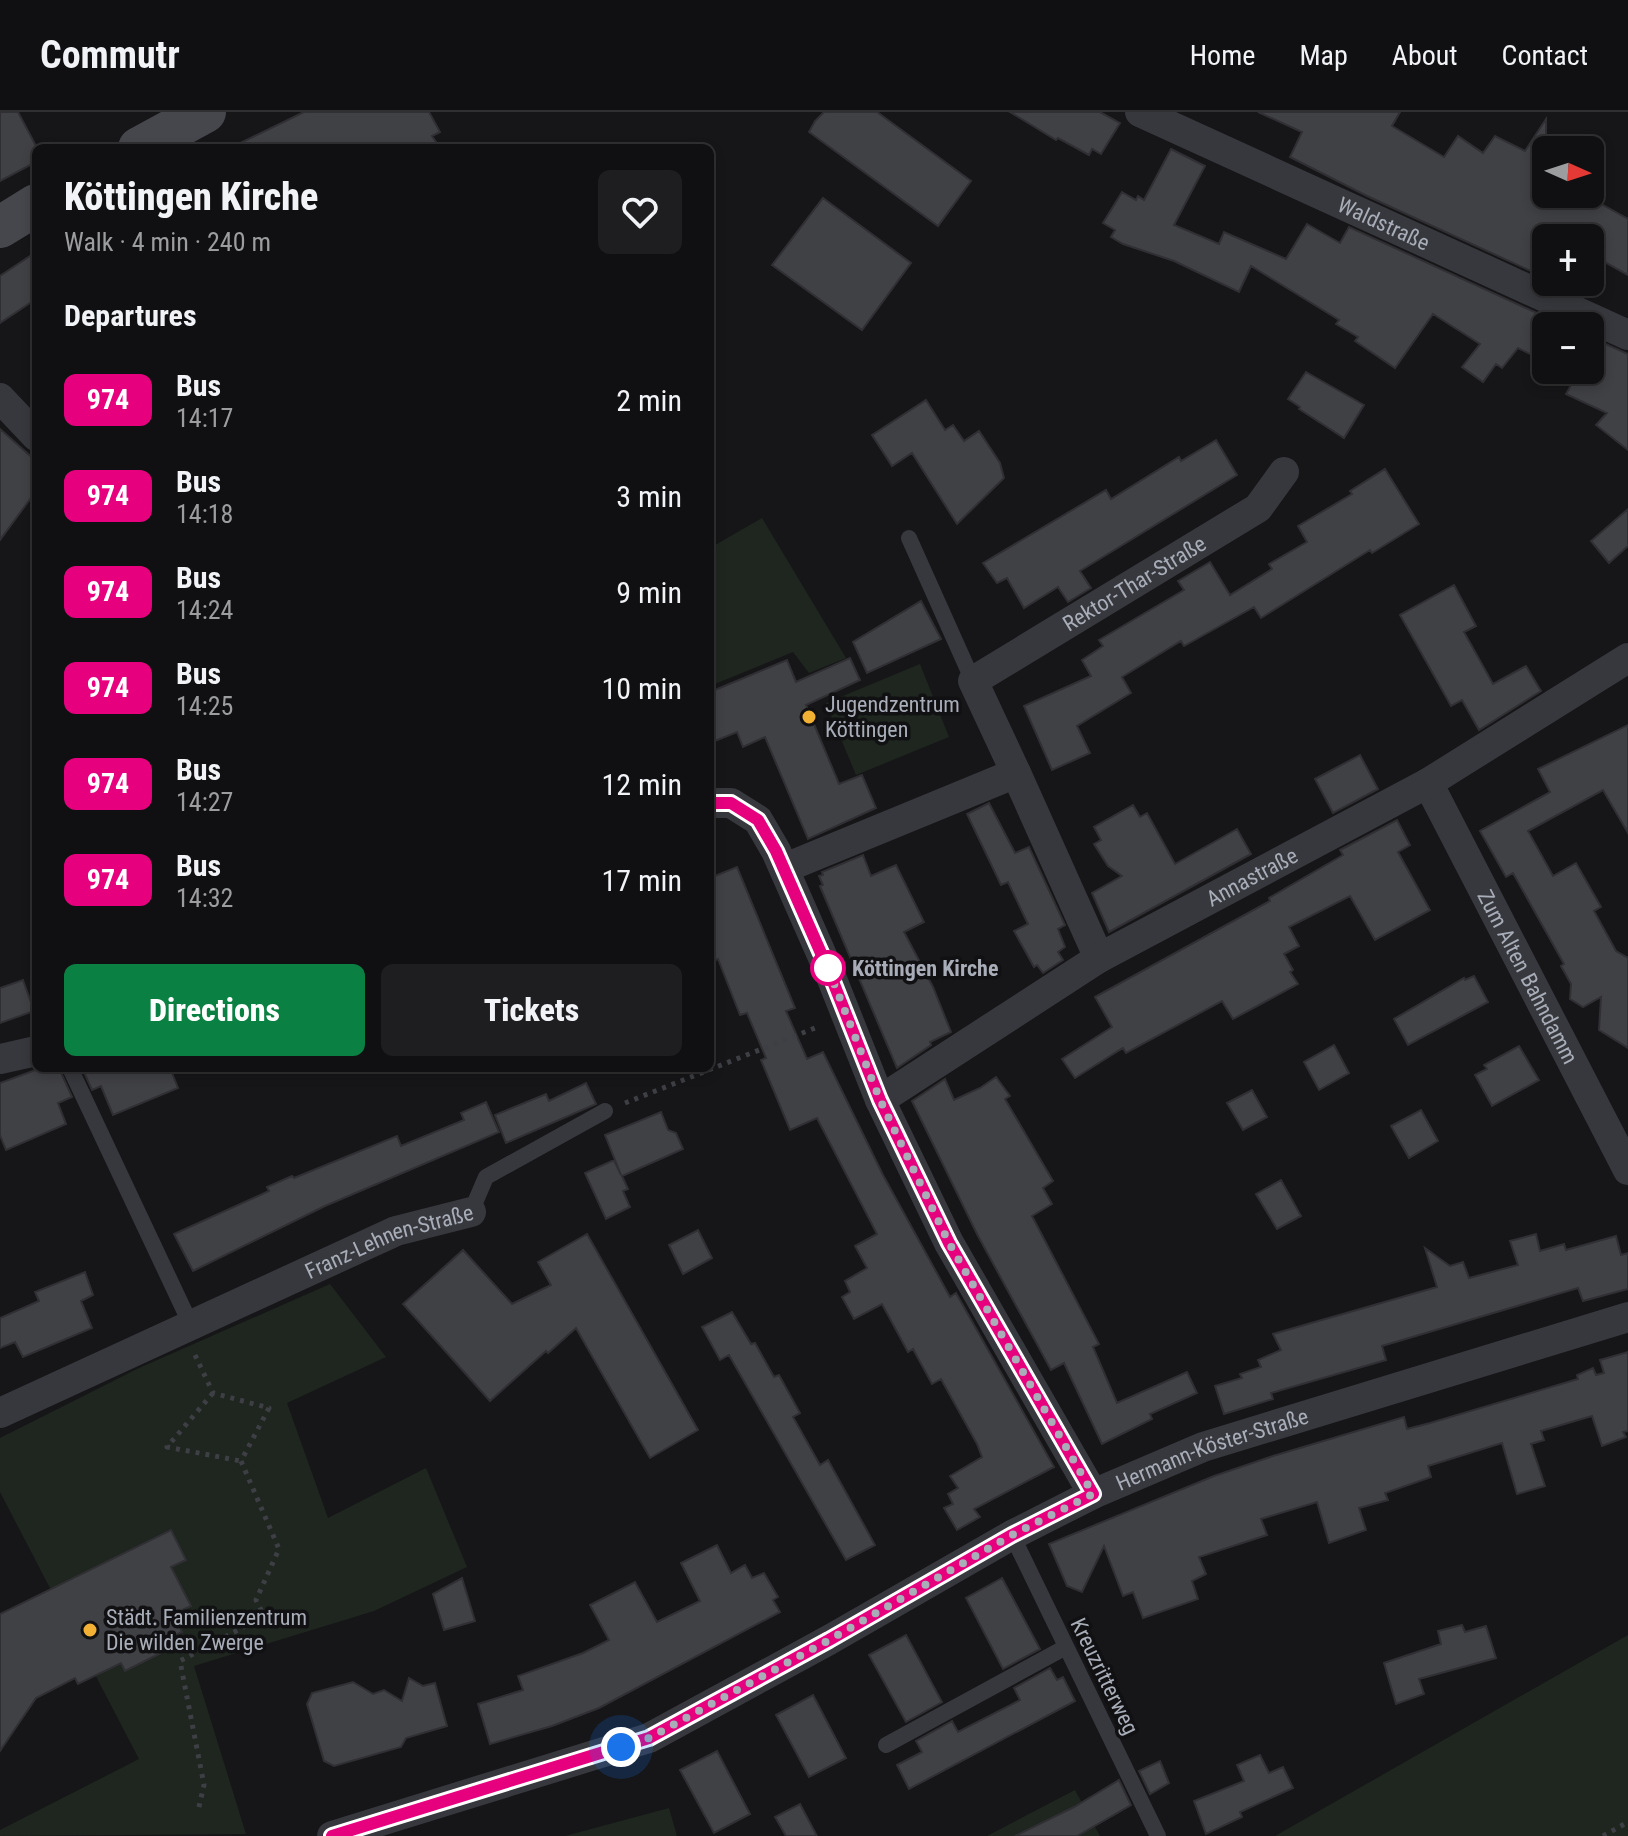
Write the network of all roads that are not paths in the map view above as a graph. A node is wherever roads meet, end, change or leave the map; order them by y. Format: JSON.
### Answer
{"nodes":[{"id":1,"x":205,"y":112,"type":"edge"},
{"id":2,"x":1140,"y":112,"type":"edge"},
{"id":3,"x":146,"y":144,"type":"edge"},
{"id":4,"x":32,"y":207,"type":"edge"},
{"id":5,"x":0,"y":227,"type":"edge"},
{"id":6,"x":1628,"y":335,"type":"edge"},
{"id":7,"x":0,"y":398,"type":"edge"},
{"id":8,"x":32,"y":432,"type":"edge"},
{"id":9,"x":1284,"y":472,"type":"dead end"},
{"id":10,"x":909,"y":538,"type":"dead end"},
{"id":11,"x":1628,"y":658,"type":"edge"},
{"id":12,"x":973,"y":681,"type":"junction"},
{"id":13,"x":1016,"y":773,"type":"junction"},
{"id":14,"x":1428,"y":783,"type":"junction"},
{"id":15,"x":714,"y":803,"type":"edge"},
{"id":16,"x":785,"y":868,"type":"junction"},
{"id":17,"x":1099,"y":958,"type":"junction"},
{"id":18,"x":32,"y":1052,"type":"edge"},
{"id":19,"x":0,"y":1059,"type":"edge"},
{"id":20,"x":72,"y":1072,"type":"edge"},
{"id":21,"x":880,"y":1100,"type":"junction"},
{"id":22,"x":605,"y":1111,"type":"road end"},
{"id":23,"x":1628,"y":1170,"type":"edge"},
{"id":24,"x":471,"y":1212,"type":"joint"},
{"id":25,"x":1628,"y":1317,"type":"edge"},
{"id":26,"x":187,"y":1327,"type":"junction"},
{"id":27,"x":0,"y":1413,"type":"edge"},
{"id":28,"x":1093,"y":1494,"type":"junction"},
{"id":29,"x":1012,"y":1535,"type":"junction"},
{"id":30,"x":1066,"y":1647,"type":"junction"},
{"id":31,"x":886,"y":1745,"type":"dead end"},
{"id":32,"x":332,"y":1836,"type":"edge"},
{"id":33,"x":1158,"y":1836,"type":"edge"}],
"edges":[{"from":1,"to":3,"type":"main road"},
{"from":2,"to":6,"type":"street","name":"Waldstraße"},
{"from":4,"to":5,"type":"main road"},
{"from":7,"to":8,"type":"street"},
{"from":9,"to":12,"type":"street","name":"Rektor-Thar-Straße"},
{"from":10,"to":12,"type":"lane"},
{"from":11,"to":14,"type":"street","name":"Annastraße"},
{"from":12,"to":13,"type":"street"},
{"from":13,"to":16,"type":"street"},
{"from":13,"to":17,"type":"street"},
{"from":14,"to":17,"type":"street","name":"Annastraße"},
{"from":14,"to":23,"type":"street","name":"Zum Alten Bahndamm"},
{"from":15,"to":16,"type":"street"},
{"from":16,"to":21,"type":"street"},
{"from":17,"to":21,"type":"street","name":"Annastraße"},
{"from":18,"to":19,"type":"street"},
{"from":20,"to":26,"type":"lane"},
{"from":21,"to":28,"type":"street"},
{"from":22,"to":24,"type":"lane","name":"Franz-Lehnen-Straße"},
{"from":24,"to":26,"type":"street","name":"Franz-Lehnen-Straße"},
{"from":25,"to":28,"type":"street","name":"Hermann-Köster-Straße"},
{"from":26,"to":27,"type":"street","name":"Franz-Lehnen-Straße"},
{"from":28,"to":29,"type":"street","name":"Hermann-Köster-Straße"},
{"from":29,"to":30,"type":"lane","name":"Kreuzritterweg"},
{"from":29,"to":32,"type":"street","name":"Hermann-Köster-Straße"},
{"from":30,"to":31,"type":"lane"},
{"from":30,"to":33,"type":"lane","name":"Kreuzritterweg"}]}
